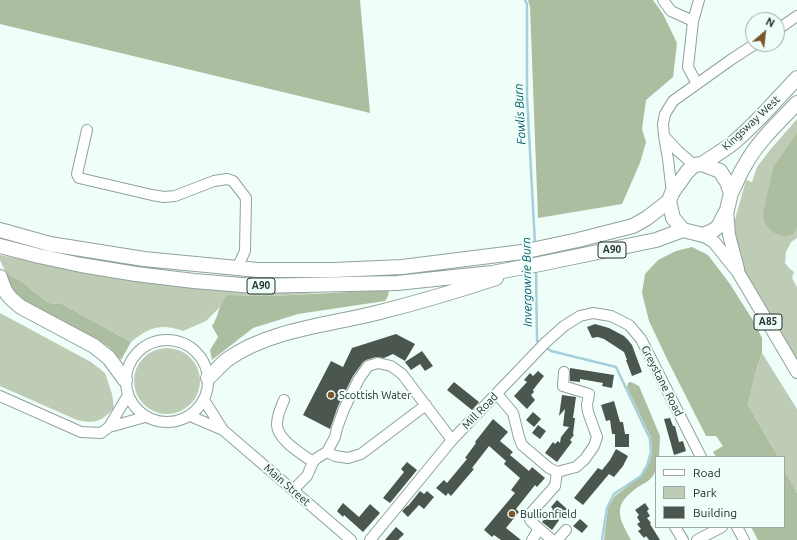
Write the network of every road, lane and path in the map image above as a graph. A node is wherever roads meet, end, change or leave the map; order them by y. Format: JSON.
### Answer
{"nodes":[{"id":1,"x":663,"y":0,"type":"edge"},
{"id":2,"x":699,"y":0,"type":"edge"},
{"id":3,"x":797,"y":16,"type":"edge"},
{"id":4,"x":693,"y":21,"type":"junction"},
{"id":5,"x":785,"y":24,"type":"edge"},
{"id":6,"x":745,"y":51,"type":"edge"},
{"id":7,"x":797,"y":78,"type":"edge"},
{"id":8,"x":697,"y":84,"type":"junction"},
{"id":9,"x":797,"y":103,"type":"edge"},
{"id":10,"x":87,"y":130,"type":"dead end"},
{"id":11,"x":664,"y":136,"type":"junction"},
{"id":12,"x":698,"y":164,"type":"junction"},
{"id":13,"x":731,"y":193,"type":"junction"},
{"id":14,"x":670,"y":197,"type":"junction"},
{"id":15,"x":727,"y":210,"type":"junction"},
{"id":16,"x":0,"y":230,"type":"edge"},
{"id":17,"x":683,"y":230,"type":"junction"},
{"id":18,"x":703,"y":235,"type":"junction"},
{"id":19,"x":0,"y":246,"type":"edge"},
{"id":20,"x":245,"y":251,"type":"junction"},
{"id":21,"x":235,"y":268,"type":"junction"},
{"id":22,"x":525,"y":268,"type":"junction"},
{"id":23,"x":258,"y":270,"type":"junction"},
{"id":24,"x":738,"y":272,"type":"junction"},
{"id":25,"x":0,"y":277,"type":"edge"},
{"id":26,"x":611,"y":316,"type":"joint"},
{"id":27,"x":564,"y":372,"type":"dead end"},
{"id":28,"x":797,"y":372,"type":"edge"},
{"id":29,"x":208,"y":378,"type":"junction"},
{"id":30,"x":126,"y":380,"type":"junction"},
{"id":31,"x":497,"y":394,"type":"junction"},
{"id":32,"x":128,"y":395,"type":"junction"},
{"id":33,"x":0,"y":396,"type":"edge"},
{"id":34,"x":204,"y":400,"type":"junction"},
{"id":35,"x":284,"y":400,"type":"dead end"},
{"id":36,"x":426,"y":406,"type":"junction"},
{"id":37,"x":190,"y":416,"type":"junction"},
{"id":38,"x":145,"y":417,"type":"junction"},
{"id":39,"x":110,"y":427,"type":"junction"},
{"id":40,"x":223,"y":430,"type":"junction"},
{"id":41,"x":452,"y":440,"type":"junction"},
{"id":42,"x":327,"y":452,"type":"junction"},
{"id":43,"x":700,"y":456,"type":"edge"},
{"id":44,"x":313,"y":462,"type":"junction"},
{"id":45,"x":556,"y":472,"type":"junction"},
{"id":46,"x":293,"y":490,"type":"junction"},
{"id":47,"x":676,"y":528,"type":"edge"},
{"id":48,"x":720,"y":528,"type":"edge"},
{"id":49,"x":738,"y":528,"type":"edge"},
{"id":50,"x":539,"y":529,"type":"junction"},
{"id":51,"x":566,"y":530,"type":"dead end"},
{"id":52,"x":351,"y":540,"type":"edge"},
{"id":53,"x":370,"y":540,"type":"edge"},
{"id":54,"x":532,"y":540,"type":"edge"},
{"id":55,"x":552,"y":540,"type":"edge"},
{"id":56,"x":557,"y":540,"type":"edge"},
{"id":57,"x":683,"y":540,"type":"edge"},
{"id":58,"x":697,"y":540,"type":"edge"},
{"id":59,"x":744,"y":540,"type":"edge"}],
"edges":[{"from":1,"to":4,"type":"street"},
{"from":2,"to":4,"type":"street"},
{"from":3,"to":5,"type":"street"},
{"from":4,"to":8,"type":"street"},
{"from":6,"to":8,"type":"street"},
{"from":7,"to":12,"type":"highway","name":"Kingsway West","number":"A90"},
{"from":8,"to":11,"type":"street"},
{"from":9,"to":13,"type":"highway","name":"Kingsway West"},
{"from":10,"to":20,"type":"street"},
{"from":11,"to":12,"type":"street"},
{"from":11,"to":14,"type":"street"},
{"from":12,"to":13,"type":"highway"},
{"from":12,"to":14,"type":"highway","number":"A90"},
{"from":13,"to":15,"type":"highway"},
{"from":14,"to":17,"type":"highway"},
{"from":14,"to":23,"type":"highway","number":"A90"},
{"from":15,"to":18,"type":"highway"},
{"from":15,"to":24,"type":"main road","number":"A85"},
{"from":16,"to":21,"type":"highway","number":"A90"},
{"from":17,"to":18,"type":"highway"},
{"from":17,"to":22,"type":"highway","number":"A90"},
{"from":18,"to":24,"type":"main road","number":"A85"},
{"from":19,"to":22,"type":"highway","number":"A90"},
{"from":20,"to":21,"type":"street"},
{"from":20,"to":23,"type":"street"},
{"from":21,"to":23,"type":"highway","number":"A90"},
{"from":22,"to":29,"type":"highway"},
{"from":24,"to":28,"type":"main road","number":"A85"},
{"from":25,"to":30,"type":"highway"},
{"from":26,"to":31,"type":"street","name":"Mill Road"},
{"from":26,"to":43,"type":"street","name":"Greystane Road"},
{"from":27,"to":45,"type":"street"},
{"from":29,"to":30,"type":"street"},
{"from":29,"to":34,"type":"street"},
{"from":30,"to":32,"type":"street"},
{"from":31,"to":41,"type":"street","name":"Mill Road"},
{"from":31,"to":45,"type":"street"},
{"from":32,"to":38,"type":"street"},
{"from":32,"to":39,"type":"street"},
{"from":33,"to":39,"type":"street"},
{"from":34,"to":37,"type":"street"},
{"from":34,"to":40,"type":"street","name":"Main Street"},
{"from":35,"to":44,"type":"street"},
{"from":36,"to":41,"type":"street"},
{"from":36,"to":42,"type":"street"},
{"from":36,"to":42,"type":"street"},
{"from":37,"to":38,"type":"street"},
{"from":37,"to":40,"type":"street","name":"Main Street"},
{"from":38,"to":39,"type":"street"},
{"from":40,"to":46,"type":"street","name":"Main Street"},
{"from":41,"to":53,"type":"street","name":"Mill Road"},
{"from":42,"to":44,"type":"street"},
{"from":44,"to":46,"type":"street"},
{"from":45,"to":50,"type":"street"},
{"from":46,"to":52,"type":"street","name":"Main Street"},
{"from":47,"to":57,"type":"street"},
{"from":48,"to":58,"type":"street"},
{"from":49,"to":59,"type":"street"},
{"from":50,"to":54,"type":"street"},
{"from":50,"to":55,"type":"street"},
{"from":51,"to":56,"type":"street"}]}
